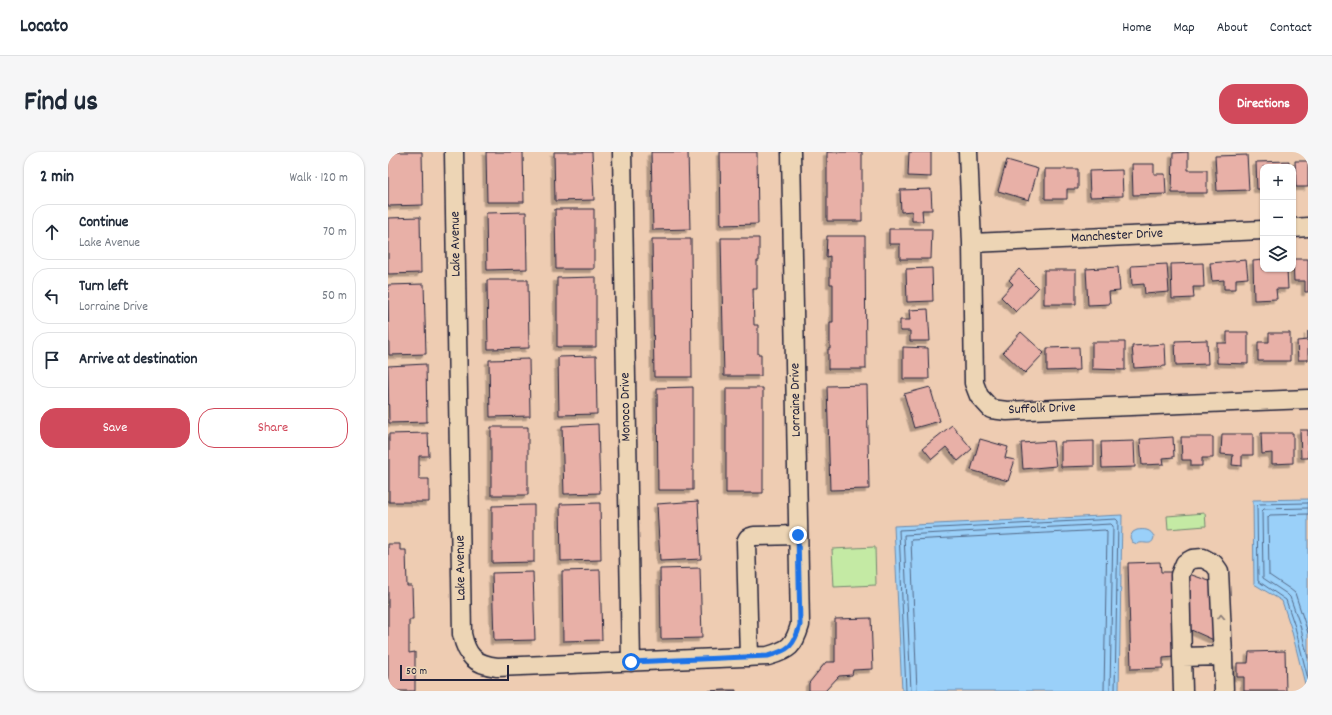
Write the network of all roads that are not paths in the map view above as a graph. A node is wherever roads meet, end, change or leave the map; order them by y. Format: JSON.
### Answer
{"nodes":[{"id":1,"x":454,"y":152,"type":"edge"},
{"id":2,"x":622,"y":152,"type":"edge"},
{"id":3,"x":791,"y":152,"type":"edge"},
{"id":4,"x":968,"y":152,"type":"edge"},
{"id":5,"x":1296,"y":228,"type":"edge"},
{"id":6,"x":1308,"y":228,"type":"edge"},
{"id":7,"x":1260,"y":230,"type":"edge"},
{"id":8,"x":972,"y":243,"type":"junction"},
{"id":9,"x":1308,"y":399,"type":"edge"},
{"id":10,"x":798,"y":535,"type":"junction"},
{"id":11,"x":791,"y":647,"type":"joint"},
{"id":12,"x":1223,"y":656,"type":"junction"},
{"id":13,"x":748,"y":657,"type":"junction"},
{"id":14,"x":1182,"y":657,"type":"junction"},
{"id":15,"x":631,"y":662,"type":"junction"},
{"id":16,"x":1183,"y":691,"type":"edge"},
{"id":17,"x":1224,"y":691,"type":"edge"}],
"edges":[{"from":1,"to":15,"type":"street","name":"Lake Avenue"},
{"from":2,"to":15,"type":"street","name":"Monoco Drive"},
{"from":3,"to":10,"type":"street","name":"Lorraine Drive"},
{"from":4,"to":8,"type":"street","name":"Suffolk Drive"},
{"from":5,"to":6,"type":"street"},
{"from":7,"to":8,"type":"street","name":"Manchester Drive"},
{"from":8,"to":9,"type":"street","name":"Suffolk Drive"},
{"from":10,"to":11,"type":"street","name":"Lorraine Drive"},
{"from":10,"to":13,"type":"street"},
{"from":11,"to":13,"type":"street","name":"Lake Avenue"},
{"from":12,"to":14,"type":"street"},
{"from":12,"to":14,"type":"street","one_way":true},
{"from":12,"to":17,"type":"street"},
{"from":13,"to":15,"type":"street","name":"Lake Avenue"},
{"from":14,"to":16,"type":"street"}]}
